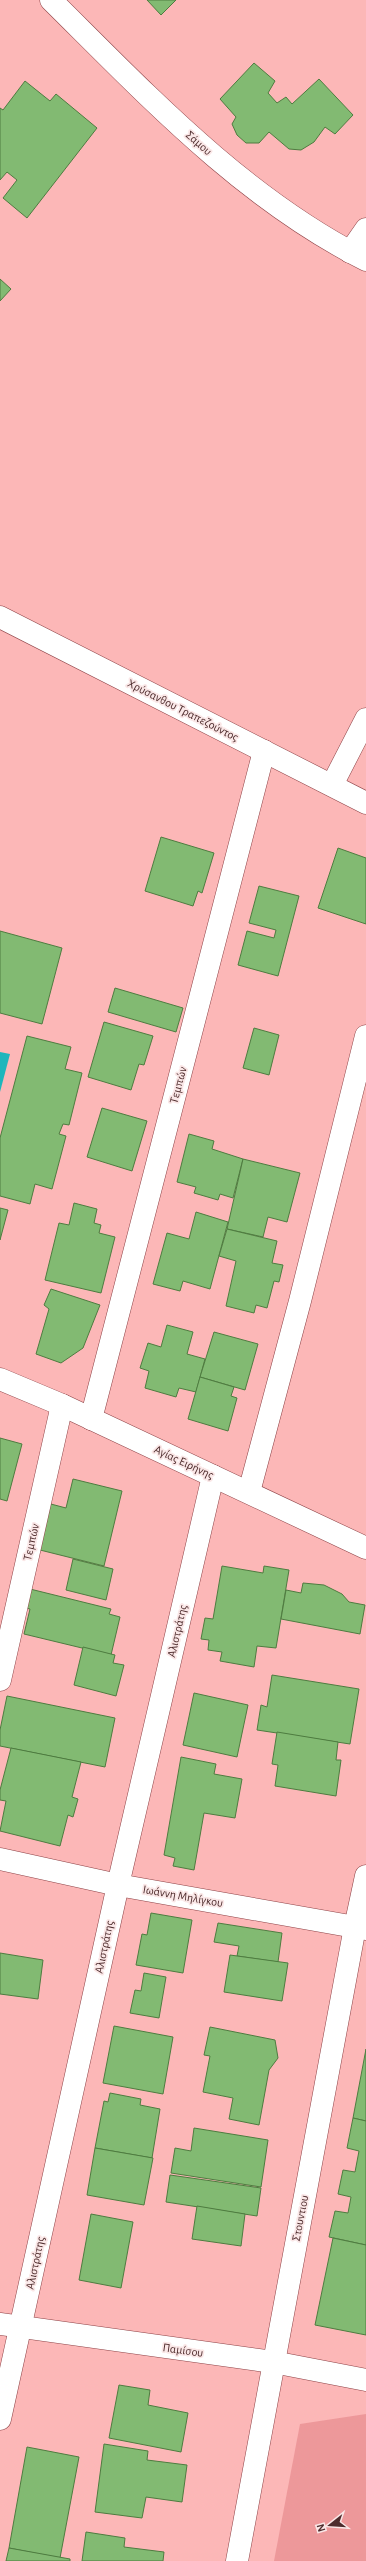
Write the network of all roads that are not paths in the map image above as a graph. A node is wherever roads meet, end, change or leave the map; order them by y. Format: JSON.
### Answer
{"nodes":[{"id":1,"x":51,"y":0,"type":"edge"},
{"id":2,"x":366,"y":229,"type":"edge"},
{"id":3,"x":358,"y":256,"type":"edge"},
{"id":4,"x":0,"y":617,"type":"edge"},
{"id":5,"x":366,"y":719,"type":"edge"},
{"id":6,"x":264,"y":751,"type":"junction"},
{"id":7,"x":332,"y":785,"type":"junction"},
{"id":8,"x":366,"y":803,"type":"edge"},
{"id":9,"x":366,"y":1036,"type":"edge"},
{"id":10,"x":0,"y":1379,"type":"edge"},
{"id":11,"x":62,"y":1405,"type":"junction"},
{"id":12,"x":91,"y":1419,"type":"junction"},
{"id":13,"x":213,"y":1476,"type":"junction"},
{"id":14,"x":249,"y":1492,"type":"junction"},
{"id":15,"x":366,"y":1548,"type":"edge"},
{"id":16,"x":0,"y":1680,"type":"edge"},
{"id":17,"x":0,"y":1859,"type":"edge"},
{"id":18,"x":366,"y":1876,"type":"edge"},
{"id":19,"x":118,"y":1885,"type":"junction"},
{"id":20,"x":360,"y":1928,"type":"edge"},
{"id":21,"x":10,"y":2326,"type":"edge"},
{"id":22,"x":273,"y":2362,"type":"junction"},
{"id":23,"x":366,"y":2380,"type":"edge"},
{"id":24,"x":0,"y":2419,"type":"edge"},
{"id":25,"x":237,"y":2561,"type":"edge"}],
"edges":[{"from":1,"to":3,"type":"street","name":"Σάμου"},
{"from":2,"to":3,"type":"street"},
{"from":4,"to":6,"type":"street","name":"Χρύσανθου Τραπεζούντος"},
{"from":5,"to":7,"type":"street"},
{"from":6,"to":7,"type":"street","name":"Χρύσανθου Τραπεζούντος"},
{"from":6,"to":12,"type":"street","name":"Τεμπών"},
{"from":7,"to":8,"type":"street","name":"Χρύσανθου Τραπεζούντος"},
{"from":9,"to":14,"type":"street"},
{"from":10,"to":11,"type":"street","name":"Αγίας Ειρήνης"},
{"from":11,"to":12,"type":"street","name":"Αγίας Ειρήνης"},
{"from":11,"to":16,"type":"street","name":"Τεμπών"},
{"from":12,"to":13,"type":"street","name":"Αγίας Ειρήνης"},
{"from":13,"to":14,"type":"street","name":"Αγίας Ειρήνης"},
{"from":13,"to":19,"type":"street","name":"Αλιστράτης"},
{"from":14,"to":15,"type":"street","name":"Αγίας Ειρήνης"},
{"from":17,"to":19,"type":"street","name":"Ιωάννη Μηλίγκου"},
{"from":18,"to":20,"type":"street","name":"Στουντιου"},
{"from":19,"to":20,"type":"street","name":"Ιωάννη Μηλίγκου"},
{"from":19,"to":21,"type":"street","name":"Αλιστράτης"},
{"from":20,"to":22,"type":"street","name":"Στουντιου"},
{"from":21,"to":22,"type":"street","name":"Παμίσου"},
{"from":21,"to":24,"type":"street","name":"Αλιστράτης"},
{"from":22,"to":23,"type":"street","name":"Παμίσου"},
{"from":22,"to":25,"type":"street","name":"Στουντιου"}]}
